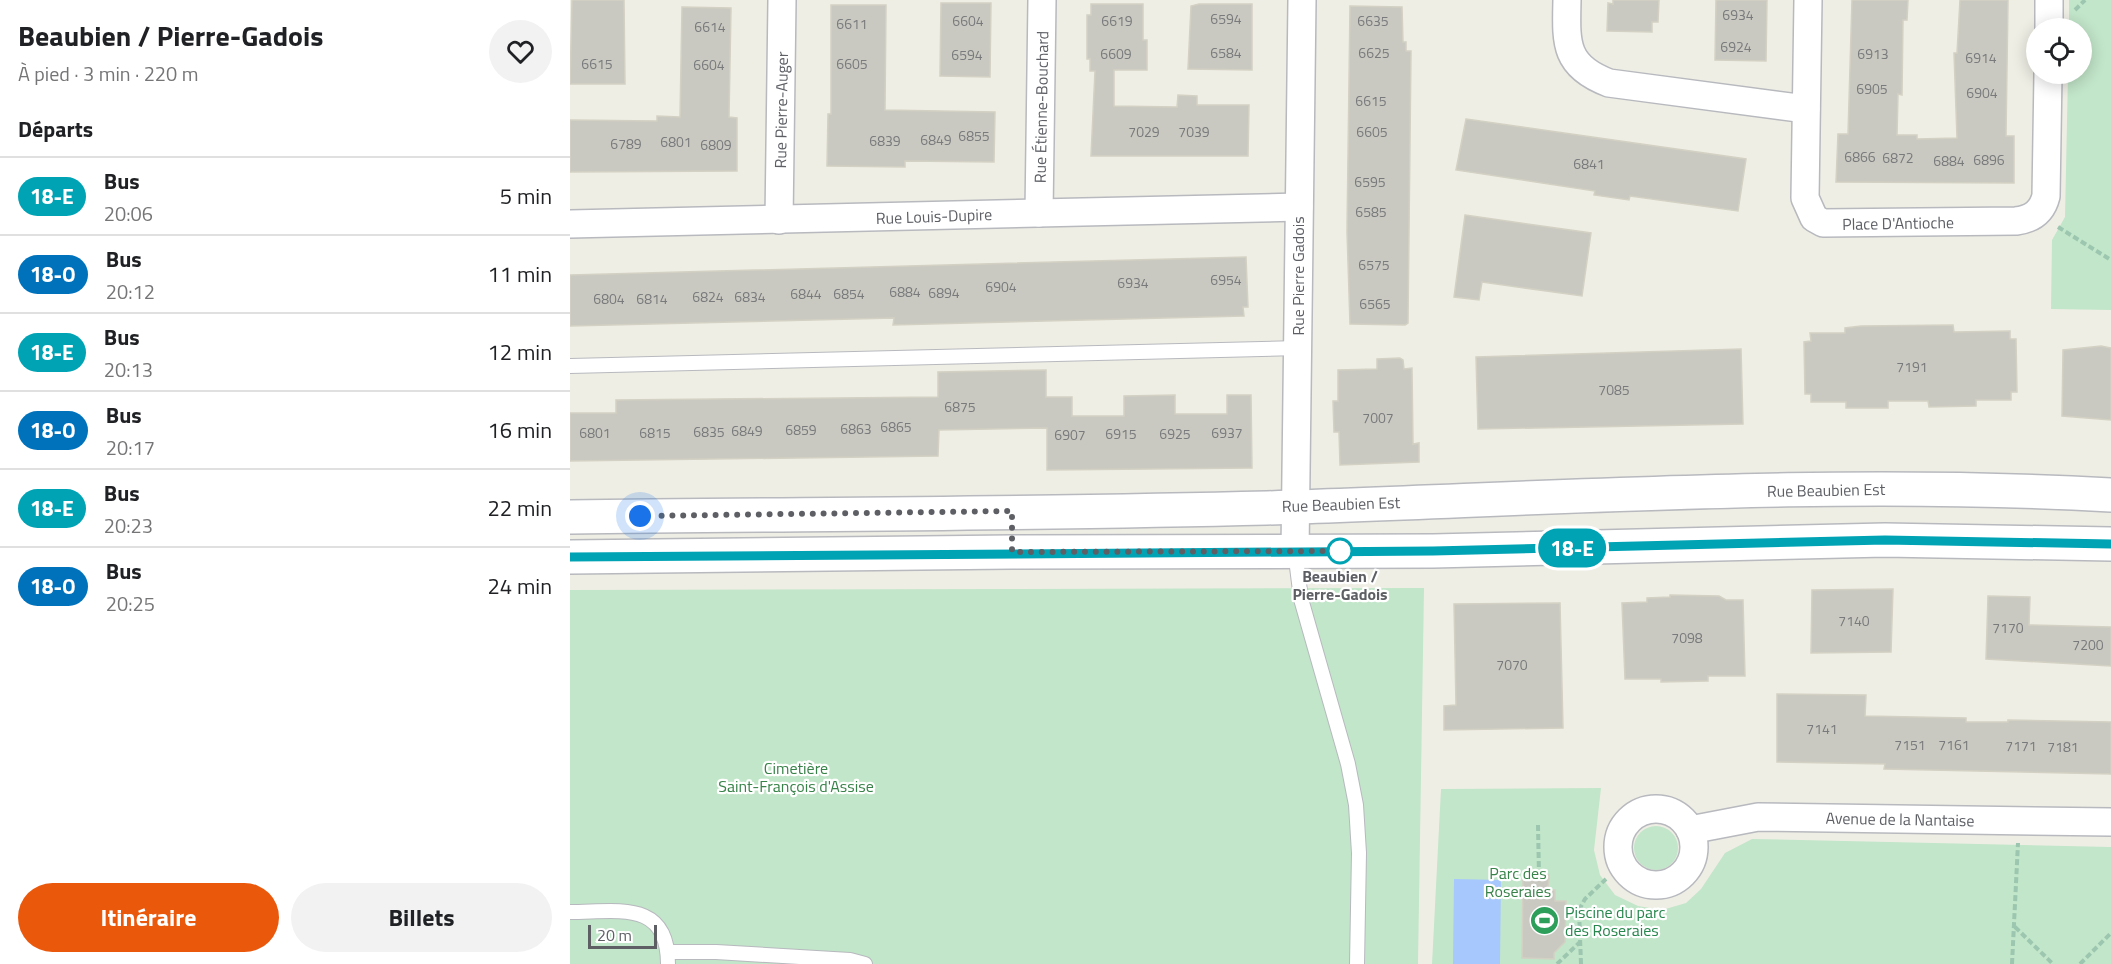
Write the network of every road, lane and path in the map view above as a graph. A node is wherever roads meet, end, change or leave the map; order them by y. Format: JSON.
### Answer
{"nodes":[{"id":1,"x":782,"y":0,"type":"edge"},
{"id":2,"x":1042,"y":0,"type":"edge"},
{"id":3,"x":1302,"y":0,"type":"edge"},
{"id":4,"x":1567,"y":0,"type":"edge"},
{"id":5,"x":1808,"y":0,"type":"edge"},
{"id":6,"x":2049,"y":0,"type":"edge"},
{"id":7,"x":2049,"y":18,"type":"edge"},
{"id":8,"x":2048,"y":84,"type":"edge"},
{"id":9,"x":1806,"y":109,"type":"junction"},
{"id":10,"x":1299,"y":207,"type":"junction"},
{"id":11,"x":1039,"y":213,"type":"junction"},
{"id":12,"x":779,"y":220,"type":"junction"},
{"id":13,"x":570,"y":224,"type":"edge"},
{"id":14,"x":2058,"y":227,"type":"dead end"},
{"id":15,"x":2111,"y":260,"type":"edge"},
{"id":16,"x":1298,"y":348,"type":"junction"},
{"id":17,"x":570,"y":366,"type":"edge"},
{"id":18,"x":1777,"y":490,"type":"junction"},
{"id":19,"x":2111,"y":495,"type":"edge"},
{"id":20,"x":1295,"y":506,"type":"junction"},
{"id":21,"x":1012,"y":511,"type":"junction"},
{"id":22,"x":570,"y":517,"type":"edge"},
{"id":23,"x":1780,"y":542,"type":"junction"},
{"id":24,"x":2111,"y":544,"type":"edge"},
{"id":25,"x":1296,"y":551,"type":"junction"},
{"id":26,"x":1012,"y":552,"type":"junction"},
{"id":27,"x":570,"y":557,"type":"edge"},
{"id":28,"x":2111,"y":822,"type":"edge"},
{"id":29,"x":1538,"y":825,"type":"dead end"},
{"id":30,"x":1690,"y":830,"type":"dead end"},
{"id":31,"x":2018,"y":843,"type":"dead end"},
{"id":32,"x":1539,"y":875,"type":"dead end"},
{"id":33,"x":1606,"y":879,"type":"dead end"},
{"id":34,"x":570,"y":912,"type":"edge"},
{"id":35,"x":2014,"y":927,"type":"junction"},
{"id":36,"x":2111,"y":933,"type":"edge"},
{"id":37,"x":1580,"y":942,"type":"junction"},
{"id":38,"x":668,"y":958,"type":"edge"},
{"id":39,"x":866,"y":964,"type":"edge"},
{"id":40,"x":1357,"y":964,"type":"edge"},
{"id":41,"x":1557,"y":964,"type":"edge"},
{"id":42,"x":1581,"y":964,"type":"edge"},
{"id":43,"x":2012,"y":964,"type":"edge"},
{"id":44,"x":2053,"y":964,"type":"edge"},
{"id":45,"x":2080,"y":964,"type":"edge"}],
"edges":[{"from":1,"to":12,"type":"street","name":"Rue Pierre-Auger"},
{"from":2,"to":11,"type":"street","name":"Rue Étienne-Bouchard"},
{"from":3,"to":10,"type":"street","name":"Rue Pierre Gadois"},
{"from":4,"to":9,"type":"street"},
{"from":5,"to":9,"type":"street","name":"Place D'Antioche"},
{"from":6,"to":7,"type":"street"},
{"from":8,"to":9,"type":"street","name":"Place D'Antioche"},
{"from":10,"to":11,"type":"street","name":"Rue Louis-Dupire"},
{"from":10,"to":16,"type":"street","name":"Rue Pierre Gadois"},
{"from":11,"to":12,"type":"street","name":"Rue Louis-Dupire"},
{"from":12,"to":13,"type":"street","name":"Rue Louis-Dupire"},
{"from":14,"to":15,"type":"path"},
{"from":16,"to":17,"type":"lane"},
{"from":16,"to":20,"type":"street","name":"Rue Pierre Gadois"},
{"from":18,"to":19,"type":"street","name":"Rue Beaubien Est"},
{"from":18,"to":20,"type":"street","name":"Rue Beaubien Est"},
{"from":18,"to":23,"type":"street"},
{"from":20,"to":21,"type":"street","name":"Rue Beaubien Est"},
{"from":20,"to":25,"type":"street","name":"Rue Pierre Gadois"},
{"from":21,"to":22,"type":"street","name":"Rue Beaubien Est"},
{"from":21,"to":26,"type":"street"},
{"from":23,"to":24,"type":"street"},
{"from":23,"to":25,"type":"street"},
{"from":25,"to":26,"type":"street"},
{"from":25,"to":40,"type":"lane"},
{"from":26,"to":27,"type":"street"},
{"from":28,"to":30,"type":"street","name":"Avenue de la Nantaise"},
{"from":29,"to":32,"type":"path"},
{"from":31,"to":35,"type":"path"},
{"from":33,"to":37,"type":"path"},
{"from":34,"to":38,"type":"lane"},
{"from":35,"to":43,"type":"path"},
{"from":35,"to":44,"type":"path"},
{"from":36,"to":45,"type":"path"},
{"from":37,"to":41,"type":"path"},
{"from":37,"to":42,"type":"path"},
{"from":38,"to":39,"type":"lane"}]}
